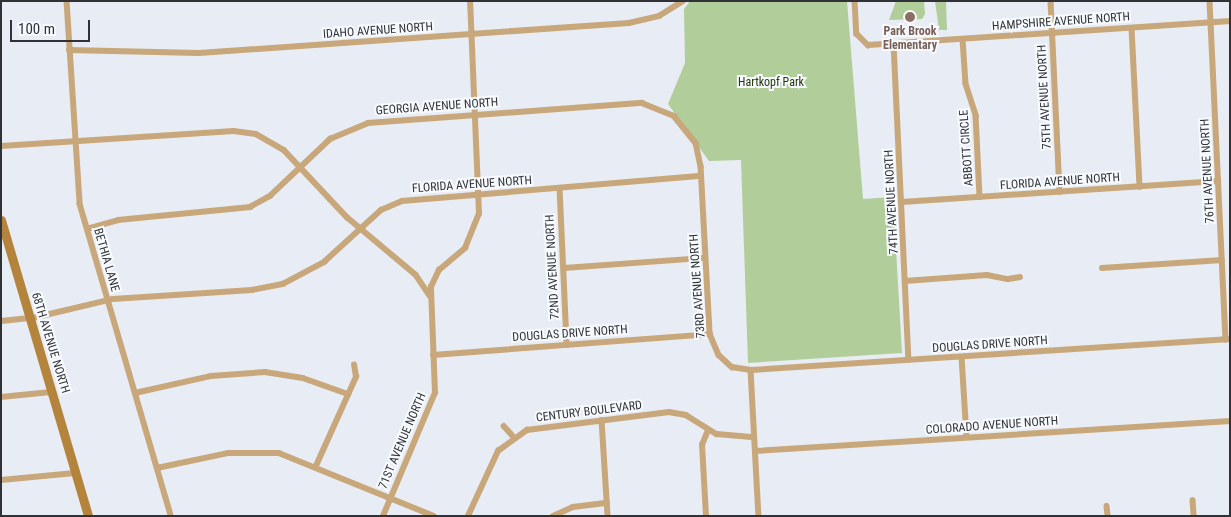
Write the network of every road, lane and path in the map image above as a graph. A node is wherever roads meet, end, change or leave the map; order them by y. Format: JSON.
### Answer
{"nodes":[{"id":1,"x":67,"y":1,"type":"edge"},
{"id":2,"x":470,"y":1,"type":"edge"},
{"id":3,"x":683,"y":1,"type":"edge"},
{"id":4,"x":855,"y":1,"type":"edge"},
{"id":5,"x":1051,"y":1,"type":"edge"},
{"id":6,"x":1210,"y":1,"type":"edge"},
{"id":7,"x":1230,"y":21,"type":"edge"},
{"id":8,"x":1211,"y":22,"type":"junction"},
{"id":9,"x":1132,"y":28,"type":"junction"},
{"id":10,"x":1052,"y":33,"type":"junction"},
{"id":11,"x":472,"y":35,"type":"junction"},
{"id":12,"x":963,"y":39,"type":"junction"},
{"id":13,"x":894,"y":44,"type":"junction"},
{"id":14,"x":69,"y":50,"type":"junction"},
{"id":15,"x":630,"y":103,"type":"joint"},
{"id":16,"x":476,"y":114,"type":"junction"},
{"id":17,"x":74,"y":142,"type":"junction"},
{"id":18,"x":1,"y":146,"type":"edge"},
{"id":19,"x":300,"y":167,"type":"junction"},
{"id":20,"x":701,"y":176,"type":"junction"},
{"id":21,"x":1218,"y":181,"type":"junction"},
{"id":22,"x":1140,"y":187,"type":"junction"},
{"id":23,"x":560,"y":188,"type":"junction"},
{"id":24,"x":1060,"y":192,"type":"junction"},
{"id":25,"x":479,"y":194,"type":"junction"},
{"id":26,"x":980,"y":197,"type":"junction"},
{"id":27,"x":902,"y":202,"type":"junction"},
{"id":28,"x":1,"y":220,"type":"edge"},
{"id":29,"x":360,"y":228,"type":"junction"},
{"id":30,"x":87,"y":229,"type":"junction"},
{"id":31,"x":706,"y":258,"type":"junction"},
{"id":32,"x":1222,"y":260,"type":"junction"},
{"id":33,"x":564,"y":268,"type":"junction"},
{"id":34,"x":1102,"y":268,"type":"dead end"},
{"id":35,"x":1020,"y":278,"type":"dead end"},
{"id":36,"x":906,"y":281,"type":"junction"},
{"id":37,"x":430,"y":296,"type":"junction"},
{"id":38,"x":108,"y":300,"type":"junction"},
{"id":39,"x":29,"y":318,"type":"junction"},
{"id":40,"x":1,"y":321,"type":"edge"},
{"id":41,"x":710,"y":334,"type":"junction"},
{"id":42,"x":1228,"y":340,"type":"edge"},
{"id":43,"x":567,"y":345,"type":"junction"},
{"id":44,"x":433,"y":354,"type":"junction"},
{"id":45,"x":962,"y":357,"type":"junction"},
{"id":46,"x":909,"y":360,"type":"junction"},
{"id":47,"x":354,"y":365,"type":"dead end"},
{"id":48,"x":751,"y":370,"type":"junction"},
{"id":49,"x":51,"y":392,"type":"junction"},
{"id":50,"x":135,"y":393,"type":"junction"},
{"id":51,"x":348,"y":394,"type":"junction"},
{"id":52,"x":1,"y":397,"type":"edge"},
{"id":53,"x":602,"y":420,"type":"junction"},
{"id":54,"x":1230,"y":421,"type":"edge"},
{"id":55,"x":504,"y":426,"type":"dead end"},
{"id":56,"x":708,"y":430,"type":"junction"},
{"id":57,"x":754,"y":436,"type":"junction"},
{"id":58,"x":514,"y":437,"type":"junction"},
{"id":59,"x":967,"y":437,"type":"junction"},
{"id":60,"x":755,"y":451,"type":"junction"},
{"id":61,"x":316,"y":466,"type":"junction"},
{"id":62,"x":157,"y":468,"type":"junction"},
{"id":63,"x":76,"y":473,"type":"junction"},
{"id":64,"x":1,"y":480,"type":"edge"},
{"id":65,"x":390,"y":497,"type":"junction"},
{"id":66,"x":1193,"y":500,"type":"dead end"},
{"id":67,"x":607,"y":504,"type":"junction"},
{"id":68,"x":1107,"y":506,"type":"dead end"},
{"id":69,"x":88,"y":516,"type":"edge"},
{"id":70,"x":171,"y":516,"type":"edge"},
{"id":71,"x":383,"y":516,"type":"edge"},
{"id":72,"x":434,"y":516,"type":"edge"},
{"id":73,"x":468,"y":516,"type":"edge"},
{"id":74,"x":553,"y":516,"type":"edge"},
{"id":75,"x":608,"y":516,"type":"edge"},
{"id":76,"x":706,"y":516,"type":"edge"},
{"id":77,"x":759,"y":516,"type":"edge"},
{"id":78,"x":1108,"y":516,"type":"edge"},
{"id":79,"x":1194,"y":516,"type":"edge"}],
"edges":[{"from":1,"to":14,"type":"street","name":"BETHIA LANE"},
{"from":2,"to":11,"type":"street","name":"71ST AVENUE NORTH"},
{"from":3,"to":11,"type":"street","name":"IDAHO AVENUE NORTH"},
{"from":4,"to":13,"type":"street","name":"HAMPSHIRE AVENUE NORTH"},
{"from":5,"to":10,"type":"street","name":"75TH AVENUE NORTH"},
{"from":6,"to":8,"type":"street","name":"76TH AVENUE NORTH"},
{"from":7,"to":8,"type":"street","name":"HAMPSHIRE AVENUE NORTH"},
{"from":8,"to":9,"type":"street","name":"HAMPSHIRE AVENUE NORTH"},
{"from":8,"to":21,"type":"street","name":"76TH AVENUE NORTH"},
{"from":9,"to":10,"type":"street","name":"HAMPSHIRE AVENUE NORTH"},
{"from":9,"to":22,"type":"street"},
{"from":10,"to":12,"type":"street","name":"HAMPSHIRE AVENUE NORTH"},
{"from":10,"to":24,"type":"street","name":"75TH AVENUE NORTH"},
{"from":11,"to":14,"type":"street","name":"IDAHO AVENUE NORTH"},
{"from":11,"to":16,"type":"street","name":"71ST AVENUE NORTH"},
{"from":12,"to":13,"type":"street","name":"HAMPSHIRE AVENUE NORTH"},
{"from":12,"to":26,"type":"street","name":"ABBOTT CIRCLE"},
{"from":13,"to":27,"type":"street","name":"74TH AVENUE NORTH"},
{"from":14,"to":17,"type":"street","name":"BETHIA LANE"},
{"from":15,"to":16,"type":"street","name":"GEORGIA AVENUE NORTH"},
{"from":15,"to":20,"type":"street","name":"73RD AVENUE NORTH"},
{"from":16,"to":19,"type":"street","name":"GEORGIA AVENUE NORTH"},
{"from":16,"to":25,"type":"street","name":"71ST AVENUE NORTH"},
{"from":17,"to":18,"type":"street"},
{"from":17,"to":19,"type":"street"},
{"from":17,"to":30,"type":"street","name":"BETHIA LANE"},
{"from":19,"to":29,"type":"street"},
{"from":19,"to":30,"type":"street"},
{"from":20,"to":23,"type":"street","name":"FLORIDA AVENUE NORTH"},
{"from":20,"to":31,"type":"street","name":"73RD AVENUE NORTH"},
{"from":21,"to":22,"type":"street","name":"FLORIDA AVENUE NORTH"},
{"from":21,"to":32,"type":"street","name":"76TH AVENUE NORTH"},
{"from":22,"to":24,"type":"street","name":"FLORIDA AVENUE NORTH"},
{"from":23,"to":25,"type":"street","name":"FLORIDA AVENUE NORTH"},
{"from":23,"to":33,"type":"street","name":"72ND AVENUE NORTH"},
{"from":24,"to":26,"type":"street","name":"FLORIDA AVENUE NORTH"},
{"from":25,"to":29,"type":"street","name":"FLORIDA AVENUE NORTH"},
{"from":25,"to":37,"type":"street","name":"71ST AVENUE NORTH"},
{"from":26,"to":27,"type":"street","name":"FLORIDA AVENUE NORTH"},
{"from":27,"to":36,"type":"street","name":"74TH AVENUE NORTH"},
{"from":28,"to":39,"type":"street","name":"68TH AVENUE NORTH"},
{"from":29,"to":37,"type":"street"},
{"from":29,"to":38,"type":"street","name":"FLORIDA AVENUE NORTH"},
{"from":30,"to":38,"type":"street","name":"BETHIA LANE"},
{"from":31,"to":33,"type":"street"},
{"from":31,"to":41,"type":"street","name":"73RD AVENUE NORTH"},
{"from":32,"to":34,"type":"street"},
{"from":32,"to":42,"type":"street","name":"76TH AVENUE NORTH"},
{"from":33,"to":43,"type":"street","name":"72ND AVENUE NORTH"},
{"from":35,"to":36,"type":"street"},
{"from":36,"to":46,"type":"street","name":"74TH AVENUE NORTH"},
{"from":37,"to":44,"type":"street","name":"71ST AVENUE NORTH"},
{"from":38,"to":39,"type":"street","name":"FLORIDA AVENUE NORTH"},
{"from":38,"to":50,"type":"street","name":"BETHIA LANE"},
{"from":39,"to":40,"type":"street","name":"FLORIDA AVENUE NORTH"},
{"from":39,"to":49,"type":"street","name":"68TH AVENUE NORTH"},
{"from":41,"to":43,"type":"street","name":"DOUGLAS DRIVE NORTH"},
{"from":41,"to":48,"type":"street","name":"73RD AVENUE NORTH"},
{"from":42,"to":45,"type":"street","name":"DOUGLAS DRIVE NORTH"},
{"from":43,"to":44,"type":"street","name":"DOUGLAS DRIVE NORTH"},
{"from":44,"to":65,"type":"street","name":"71ST AVENUE NORTH"},
{"from":45,"to":46,"type":"street","name":"DOUGLAS DRIVE NORTH"},
{"from":45,"to":59,"type":"street"},
{"from":46,"to":48,"type":"street","name":"DOUGLAS DRIVE NORTH"},
{"from":47,"to":51,"type":"street"},
{"from":48,"to":57,"type":"street"},
{"from":49,"to":52,"type":"street"},
{"from":49,"to":63,"type":"street","name":"68TH AVENUE NORTH"},
{"from":50,"to":51,"type":"street"},
{"from":50,"to":62,"type":"street","name":"BETHIA LANE"},
{"from":51,"to":61,"type":"street"},
{"from":53,"to":56,"type":"street","name":"CENTURY BOULEVARD"},
{"from":53,"to":58,"type":"street","name":"CENTURY BOULEVARD"},
{"from":53,"to":67,"type":"street"},
{"from":54,"to":59,"type":"street","name":"COLORADO AVENUE NORTH"},
{"from":55,"to":58,"type":"street"},
{"from":56,"to":57,"type":"street","name":"CENTURY BOULEVARD"},
{"from":56,"to":76,"type":"street"},
{"from":57,"to":60,"type":"street"},
{"from":58,"to":73,"type":"street","name":"CENTURY BOULEVARD"},
{"from":59,"to":60,"type":"street","name":"COLORADO AVENUE NORTH"},
{"from":60,"to":77,"type":"street"},
{"from":61,"to":62,"type":"street"},
{"from":61,"to":65,"type":"street"},
{"from":62,"to":70,"type":"street","name":"BETHIA LANE"},
{"from":63,"to":64,"type":"street"},
{"from":63,"to":69,"type":"street","name":"68TH AVENUE NORTH"},
{"from":65,"to":71,"type":"street","name":"71ST AVENUE NORTH"},
{"from":65,"to":72,"type":"street"},
{"from":66,"to":79,"type":"street"},
{"from":67,"to":74,"type":"street"},
{"from":67,"to":75,"type":"street"},
{"from":68,"to":78,"type":"street"}]}
